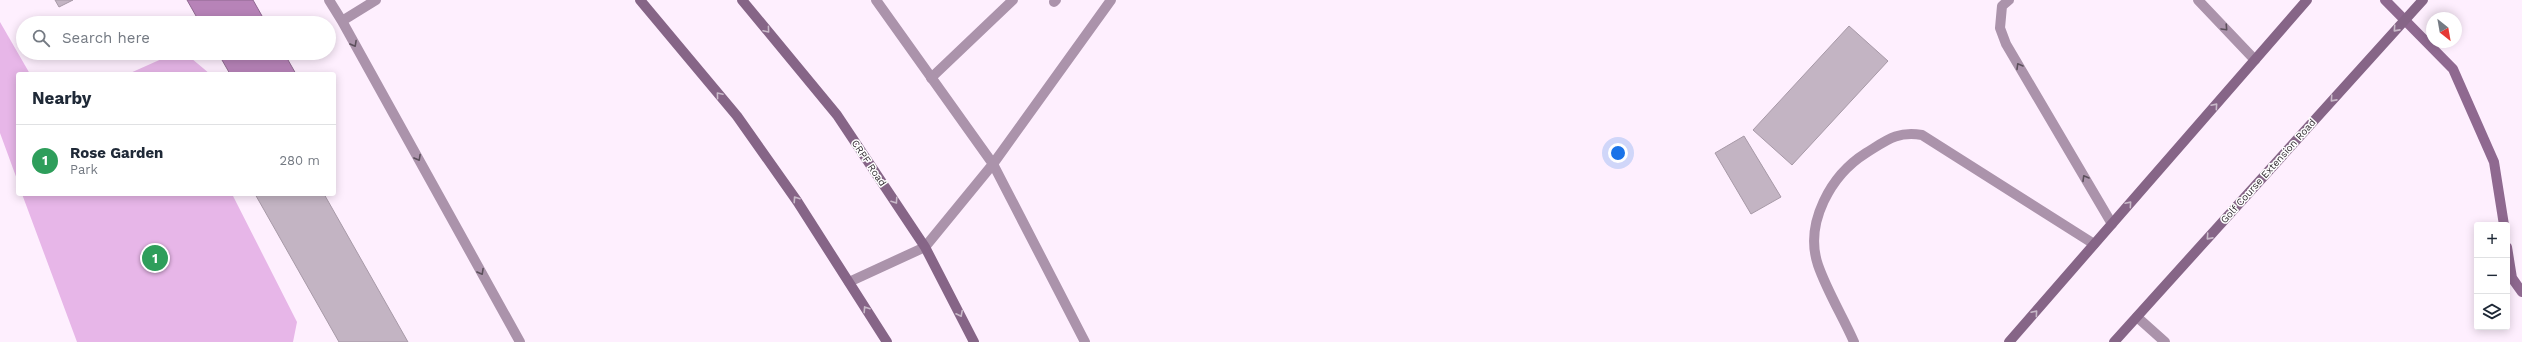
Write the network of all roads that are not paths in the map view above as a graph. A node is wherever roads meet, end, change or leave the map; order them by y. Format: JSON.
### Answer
{"nodes":[{"id":1,"x":329,"y":0,"type":"edge"},
{"id":2,"x":376,"y":0,"type":"edge"},
{"id":3,"x":640,"y":0,"type":"edge"},
{"id":4,"x":742,"y":0,"type":"edge"},
{"id":5,"x":876,"y":0,"type":"edge"},
{"id":6,"x":1013,"y":0,"type":"edge"},
{"id":7,"x":1111,"y":0,"type":"edge"},
{"id":8,"x":2009,"y":0,"type":"edge"},
{"id":9,"x":2198,"y":0,"type":"edge"},
{"id":10,"x":2307,"y":0,"type":"edge"},
{"id":11,"x":2423,"y":0,"type":"edge"},
{"id":12,"x":342,"y":21,"type":"junction"},
{"id":13,"x":2255,"y":60,"type":"junction"},
{"id":14,"x":931,"y":78,"type":"junction"},
{"id":15,"x":993,"y":164,"type":"junction"},
{"id":16,"x":2112,"y":224,"type":"junction"},
{"id":17,"x":2094,"y":244,"type":"junction"},
{"id":18,"x":925,"y":247,"type":"junction"},
{"id":19,"x":850,"y":282,"type":"junction"},
{"id":20,"x":2137,"y":317,"type":"junction"},
{"id":21,"x":520,"y":342,"type":"edge"},
{"id":22,"x":887,"y":342,"type":"edge"},
{"id":23,"x":974,"y":342,"type":"edge"},
{"id":24,"x":1085,"y":342,"type":"edge"},
{"id":25,"x":1854,"y":342,"type":"edge"},
{"id":26,"x":2009,"y":342,"type":"edge"},
{"id":27,"x":2114,"y":342,"type":"edge"},
{"id":28,"x":2165,"y":342,"type":"edge"}],
"edges":[{"from":1,"to":12,"type":"street"},
{"from":2,"to":12,"type":"street"},
{"from":19,"to":3,"type":"main road","one_way":true},
{"from":4,"to":18,"type":"main road","name":"CRPF Road","one_way":true},
{"from":5,"to":14,"type":"street"},
{"from":6,"to":14,"type":"street"},
{"from":7,"to":15,"type":"street"},
{"from":16,"to":8,"type":"street","one_way":true},
{"from":9,"to":13,"type":"street","one_way":true},
{"from":10,"to":13,"type":"main road"},
{"from":11,"to":20,"type":"main road","name":"Golf Course Extension Road","one_way":true},
{"from":12,"to":21,"type":"street","one_way":true},
{"from":16,"to":13,"type":"main road","one_way":true},
{"from":14,"to":15,"type":"street"},
{"from":15,"to":18,"type":"street"},
{"from":15,"to":24,"type":"street"},
{"from":16,"to":17,"type":"main road"},
{"from":17,"to":25,"type":"street"},
{"from":26,"to":17,"type":"main road","one_way":true},
{"from":18,"to":19,"type":"street"},
{"from":18,"to":23,"type":"main road","name":"CRPF Road","one_way":true},
{"from":22,"to":19,"type":"main road","one_way":true},
{"from":20,"to":27,"type":"main road","name":"Golf Course Extension Road"},
{"from":20,"to":28,"type":"street"}]}
